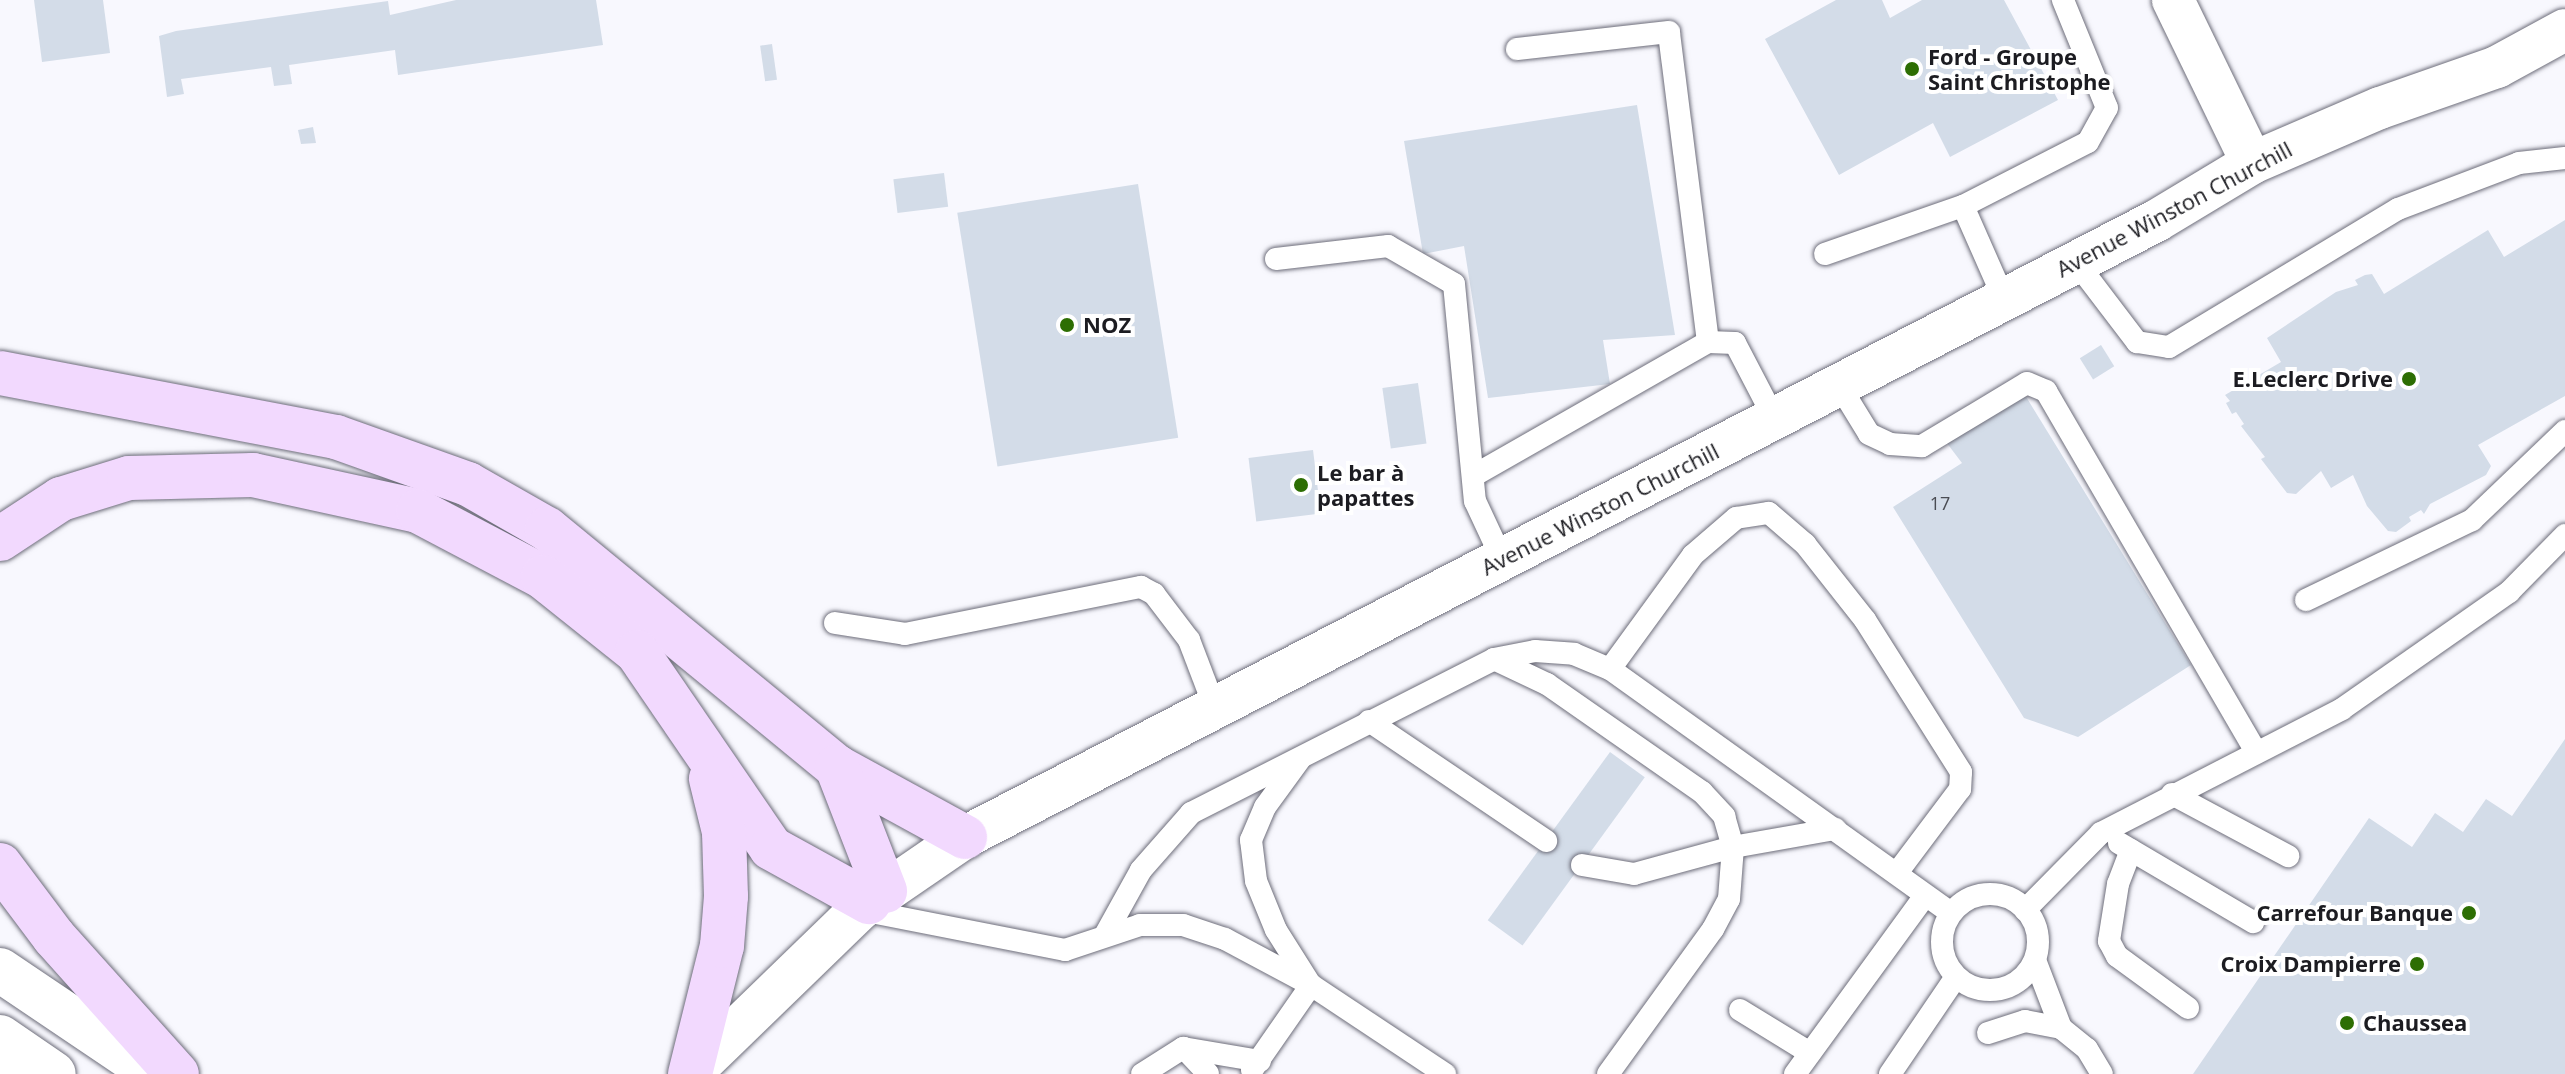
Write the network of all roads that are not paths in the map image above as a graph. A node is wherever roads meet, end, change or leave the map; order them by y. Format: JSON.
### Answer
{"nodes":[{"id":1,"x":2063,"y":0,"type":"edge"},
{"id":2,"x":2173,"y":0,"type":"edge"},
{"id":3,"x":2565,"y":30,"type":"edge"},
{"id":4,"x":1517,"y":49,"type":"dead end"},
{"id":5,"x":2565,"y":60,"type":"edge"},
{"id":6,"x":2497,"y":67,"type":"junction"},
{"id":7,"x":2565,"y":158,"type":"edge"},
{"id":8,"x":2252,"y":163,"type":"junction"},
{"id":9,"x":1963,"y":206,"type":"junction"},
{"id":10,"x":1825,"y":254,"type":"dead end"},
{"id":11,"x":1276,"y":259,"type":"dead end"},
{"id":12,"x":2076,"y":262,"type":"junction"},
{"id":13,"x":2004,"y":299,"type":"junction"},
{"id":14,"x":1708,"y":342,"type":"junction"},
{"id":15,"x":0,"y":373,"type":"edge"},
{"id":16,"x":1839,"y":385,"type":"junction"},
{"id":17,"x":1774,"y":418,"type":"junction"},
{"id":18,"x":2565,"y":431,"type":"edge"},
{"id":19,"x":1473,"y":476,"type":"junction"},
{"id":20,"x":2565,"y":535,"type":"edge"},
{"id":21,"x":0,"y":539,"type":"edge"},
{"id":22,"x":1502,"y":559,"type":"junction"},
{"id":23,"x":2306,"y":600,"type":"dead end"},
{"id":24,"x":835,"y":623,"type":"dead end"},
{"id":25,"x":1494,"y":659,"type":"junction"},
{"id":26,"x":1610,"y":669,"type":"junction"},
{"id":27,"x":1215,"y":708,"type":"junction"},
{"id":28,"x":1369,"y":721,"type":"junction"},
{"id":29,"x":695,"y":739,"type":"junction"},
{"id":30,"x":2256,"y":752,"type":"junction"},
{"id":31,"x":1304,"y":754,"type":"junction"},
{"id":32,"x":837,"y":767,"type":"junction"},
{"id":33,"x":2172,"y":794,"type":"junction"},
{"id":34,"x":1835,"y":829,"type":"junction"},
{"id":35,"x":2101,"y":833,"type":"junction"},
{"id":36,"x":965,"y":837,"type":"junction"},
{"id":37,"x":1546,"y":841,"type":"dead end"},
{"id":38,"x":1733,"y":847,"type":"junction"},
{"id":39,"x":2131,"y":850,"type":"junction"},
{"id":40,"x":2288,"y":856,"type":"dead end"},
{"id":41,"x":0,"y":865,"type":"edge"},
{"id":42,"x":1582,"y":865,"type":"dead end"},
{"id":43,"x":1897,"y":873,"type":"junction"},
{"id":44,"x":1925,"y":896,"type":"junction"},
{"id":45,"x":871,"y":901,"type":"junction"},
{"id":46,"x":2025,"y":910,"type":"junction"},
{"id":47,"x":1951,"y":913,"type":"junction"},
{"id":48,"x":2253,"y":922,"type":"dead end"},
{"id":49,"x":1105,"y":935,"type":"junction"},
{"id":50,"x":2035,"y":960,"type":"junction"},
{"id":51,"x":0,"y":970,"type":"edge"},
{"id":52,"x":1956,"y":977,"type":"junction"},
{"id":53,"x":1311,"y":985,"type":"junction"},
{"id":54,"x":2188,"y":1008,"type":"dead end"},
{"id":55,"x":1740,"y":1010,"type":"dead end"},
{"id":56,"x":2061,"y":1028,"type":"junction"},
{"id":57,"x":1988,"y":1033,"type":"dead end"},
{"id":58,"x":0,"y":1037,"type":"edge"},
{"id":59,"x":1183,"y":1048,"type":"junction"},
{"id":60,"x":1810,"y":1053,"type":"junction"},
{"id":61,"x":0,"y":1064,"type":"edge"},
{"id":62,"x":1254,"y":1067,"type":"edge"},
{"id":63,"x":8,"y":1074,"type":"edge"},
{"id":64,"x":54,"y":1074,"type":"edge"},
{"id":65,"x":154,"y":1074,"type":"edge"},
{"id":66,"x":177,"y":1074,"type":"edge"},
{"id":67,"x":690,"y":1074,"type":"edge"},
{"id":68,"x":1142,"y":1074,"type":"edge"},
{"id":69,"x":1208,"y":1074,"type":"edge"},
{"id":70,"x":1445,"y":1074,"type":"edge"},
{"id":71,"x":1608,"y":1074,"type":"edge"},
{"id":72,"x":1795,"y":1074,"type":"edge"},
{"id":73,"x":1890,"y":1074,"type":"edge"},
{"id":74,"x":2102,"y":1074,"type":"edge"}],
"edges":[{"from":1,"to":9,"type":"lane"},
{"from":2,"to":8,"type":"street"},
{"from":3,"to":6,"type":"street","name":"Avenue Winston Churchill"},
{"from":4,"to":14,"type":"lane"},
{"from":5,"to":6,"type":"street"},
{"from":6,"to":8,"type":"street","name":"Avenue Winston Churchill"},
{"from":7,"to":12,"type":"lane"},
{"from":8,"to":12,"type":"street","name":"Avenue Winston Churchill"},
{"from":9,"to":10,"type":"lane"},
{"from":9,"to":13,"type":"lane"},
{"from":11,"to":19,"type":"lane"},
{"from":12,"to":13,"type":"street","name":"Avenue Winston Churchill"},
{"from":13,"to":16,"type":"street","name":"Avenue Winston Churchill"},
{"from":14,"to":17,"type":"lane"},
{"from":14,"to":19,"type":"lane"},
{"from":15,"to":32,"type":"main road"},
{"from":16,"to":17,"type":"street","name":"Avenue Winston Churchill"},
{"from":16,"to":30,"type":"lane"},
{"from":17,"to":22,"type":"street","name":"Avenue Winston Churchill"},
{"from":18,"to":23,"type":"lane"},
{"from":19,"to":22,"type":"lane"},
{"from":20,"to":30,"type":"lane"},
{"from":21,"to":29,"type":"main road"},
{"from":22,"to":27,"type":"street","name":"Avenue Winston Churchill"},
{"from":24,"to":27,"type":"lane"},
{"from":25,"to":26,"type":"lane"},
{"from":25,"to":28,"type":"lane"},
{"from":25,"to":38,"type":"lane"},
{"from":26,"to":34,"type":"lane"},
{"from":26,"to":43,"type":"lane"},
{"from":27,"to":36,"type":"street","name":"Avenue Winston Churchill"},
{"from":28,"to":31,"type":"lane"},
{"from":28,"to":37,"type":"lane"},
{"from":29,"to":45,"type":"main road"},
{"from":29,"to":67,"type":"main road"},
{"from":30,"to":33,"type":"lane"},
{"from":31,"to":49,"type":"lane"},
{"from":31,"to":53,"type":"lane"},
{"from":32,"to":36,"type":"main road"},
{"from":32,"to":45,"type":"main road"},
{"from":33,"to":35,"type":"lane"},
{"from":33,"to":40,"type":"lane"},
{"from":34,"to":38,"type":"lane"},
{"from":34,"to":43,"type":"lane"},
{"from":35,"to":39,"type":"lane"},
{"from":35,"to":46,"type":"lane"},
{"from":36,"to":45,"type":"street","name":"Avenue Winston Churchill"},
{"from":38,"to":42,"type":"lane"},
{"from":38,"to":71,"type":"lane"},
{"from":39,"to":48,"type":"lane"},
{"from":39,"to":54,"type":"lane"},
{"from":41,"to":66,"type":"main road"},
{"from":43,"to":44,"type":"lane"},
{"from":44,"to":47,"type":"lane"},
{"from":44,"to":60,"type":"lane"},
{"from":45,"to":49,"type":"lane"},
{"from":45,"to":67,"type":"street","name":"Avenue Winston Churchill"},
{"from":46,"to":47,"type":"lane"},
{"from":46,"to":50,"type":"lane"},
{"from":47,"to":52,"type":"lane"},
{"from":49,"to":53,"type":"lane"},
{"from":50,"to":52,"type":"lane"},
{"from":50,"to":56,"type":"lane"},
{"from":51,"to":65,"type":"main road"},
{"from":52,"to":73,"type":"lane"},
{"from":53,"to":62,"type":"lane"},
{"from":53,"to":70,"type":"lane"},
{"from":55,"to":60,"type":"lane"},
{"from":56,"to":57,"type":"lane"},
{"from":56,"to":74,"type":"lane"},
{"from":58,"to":64,"type":"main road"},
{"from":59,"to":62,"type":"lane"},
{"from":59,"to":68,"type":"lane"},
{"from":59,"to":69,"type":"lane"},
{"from":60,"to":72,"type":"lane"},
{"from":61,"to":63,"type":"street"}]}
